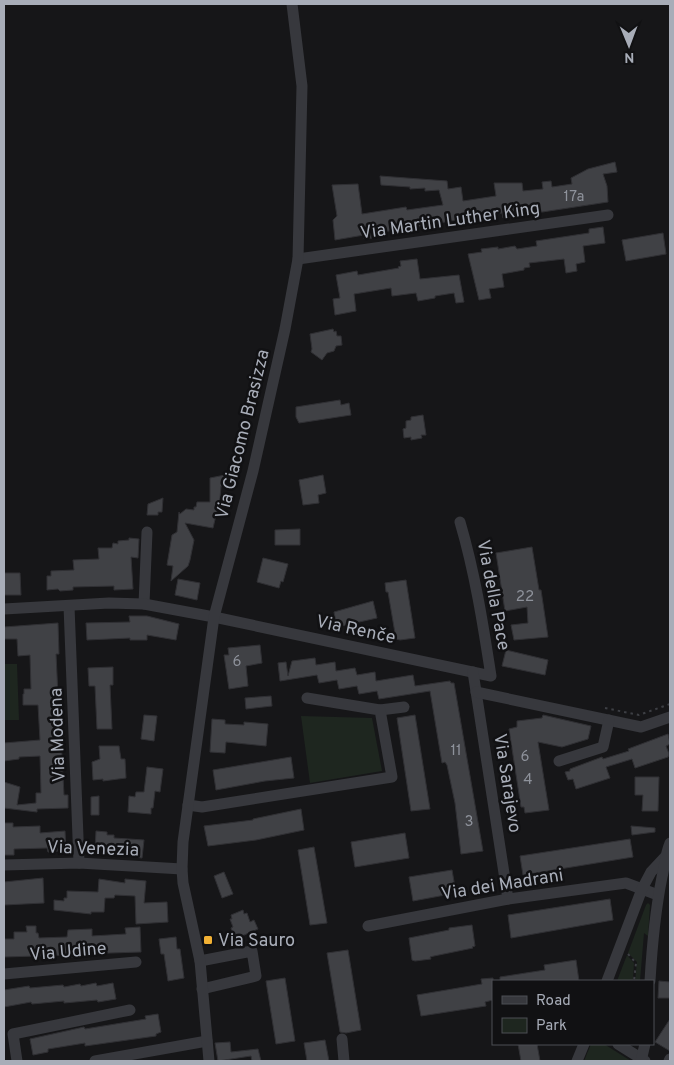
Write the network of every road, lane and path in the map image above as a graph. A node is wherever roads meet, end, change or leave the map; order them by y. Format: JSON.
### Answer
{"nodes":[{"id":1,"x":292,"y":4,"type":"edge"},
{"id":2,"x":608,"y":215,"type":"dead end"},
{"id":3,"x":298,"y":259,"type":"junction"},
{"id":4,"x":460,"y":522,"type":"dead end"},
{"id":5,"x":147,"y":532,"type":"dead end"},
{"id":6,"x":144,"y":604,"type":"junction"},
{"id":7,"x":69,"y":606,"type":"junction"},
{"id":8,"x":4,"y":609,"type":"edge"},
{"id":9,"x":214,"y":617,"type":"junction"},
{"id":10,"x":473,"y":672,"type":"junction"},
{"id":11,"x":491,"y":676,"type":"joint"},
{"id":12,"x":476,"y":692,"type":"junction"},
{"id":13,"x":307,"y":698,"type":"dead end"},
{"id":14,"x":404,"y":707,"type":"dead end"},
{"id":15,"x":380,"y":710,"type":"junction"},
{"id":16,"x":670,"y":717,"type":"edge"},
{"id":17,"x":609,"y":720,"type":"junction"},
{"id":18,"x":559,"y":761,"type":"dead end"},
{"id":19,"x":188,"y":805,"type":"junction"},
{"id":20,"x":670,"y":843,"type":"edge"},
{"id":21,"x":664,"y":857,"type":"junction"},
{"id":22,"x":80,"y":863,"type":"junction"},
{"id":23,"x":4,"y":865,"type":"edge"},
{"id":24,"x":182,"y":870,"type":"junction"},
{"id":25,"x":642,"y":889,"type":"junction"},
{"id":26,"x":658,"y":895,"type":"junction"},
{"id":27,"x":508,"y":899,"type":"junction"},
{"id":28,"x":368,"y":926,"type":"dead end"},
{"id":29,"x":626,"y":953,"type":"dead end"},
{"id":30,"x":200,"y":961,"type":"junction"},
{"id":31,"x":136,"y":962,"type":"dead end"},
{"id":32,"x":4,"y":974,"type":"edge"},
{"id":33,"x":608,"y":980,"type":"edge"},
{"id":34,"x":634,"y":980,"type":"edge"},
{"id":35,"x":650,"y":980,"type":"edge"},
{"id":36,"x":202,"y":989,"type":"junction"},
{"id":37,"x":130,"y":1010,"type":"dead end"},
{"id":38,"x":342,"y":1039,"type":"dead end"},
{"id":39,"x":206,"y":1041,"type":"junction"},
{"id":40,"x":584,"y":1045,"type":"edge"},
{"id":41,"x":620,"y":1045,"type":"edge"},
{"id":42,"x":645,"y":1045,"type":"edge"},
{"id":43,"x":642,"y":1060,"type":"edge"},
{"id":44,"x":16,"y":1061,"type":"edge"},
{"id":45,"x":94,"y":1061,"type":"edge"},
{"id":46,"x":209,"y":1061,"type":"edge"},
{"id":47,"x":344,"y":1061,"type":"edge"},
{"id":48,"x":577,"y":1061,"type":"edge"}],
"edges":[{"from":1,"to":3,"type":"street","name":"Via Giacomo Brasizza"},
{"from":2,"to":3,"type":"street","name":"Via Martin Luther King"},
{"from":3,"to":9,"type":"street","name":"Via Giacomo Brasizza"},
{"from":4,"to":11,"type":"street","name":"Via della Pace"},
{"from":5,"to":6,"type":"street"},
{"from":6,"to":7,"type":"street","name":"Via Renče"},
{"from":6,"to":9,"type":"street","name":"Via Renče"},
{"from":7,"to":8,"type":"street","name":"Via Renče"},
{"from":7,"to":22,"type":"street","name":"Via Modena"},
{"from":9,"to":10,"type":"street","name":"Via Renče"},
{"from":9,"to":19,"type":"street","name":"Via Giacomo Brasizza"},
{"from":10,"to":11,"type":"street","name":"Via Renče"},
{"from":10,"to":12,"type":"street","name":"Via Sarajevo"},
{"from":12,"to":17,"type":"street"},
{"from":12,"to":27,"type":"street","name":"Via Sarajevo"},
{"from":13,"to":15,"type":"street"},
{"from":14,"to":15,"type":"street"},
{"from":15,"to":19,"type":"street"},
{"from":16,"to":17,"type":"street"},
{"from":17,"to":18,"type":"street"},
{"from":19,"to":24,"type":"street","name":"Via Giacomo Brasizza"},
{"from":20,"to":21,"type":"street"},
{"from":21,"to":25,"type":"street"},
{"from":21,"to":26,"type":"street"},
{"from":22,"to":23,"type":"street","name":"Via Venezia"},
{"from":22,"to":24,"type":"street","name":"Via Venezia"},
{"from":24,"to":30,"type":"street","name":"Via Giacomo Brasizza"},
{"from":25,"to":26,"type":"street","name":"Via dei Madrani"},
{"from":25,"to":27,"type":"street","name":"Via dei Madrani"},
{"from":25,"to":33,"type":"street"},
{"from":26,"to":35,"type":"street"},
{"from":27,"to":28,"type":"street","name":"Via dei Madrani"},
{"from":29,"to":34,"type":"path"},
{"from":30,"to":36,"type":"street","name":"Via Giacomo Brasizza"},
{"from":30,"to":36,"type":"street"},
{"from":31,"to":32,"type":"street","name":"Via Udine"},
{"from":36,"to":39,"type":"street","name":"Via Giacomo Brasizza"},
{"from":37,"to":44,"type":"street"},
{"from":38,"to":47,"type":"street"},
{"from":39,"to":45,"type":"street"},
{"from":39,"to":46,"type":"street","name":"Via Giacomo Brasizza"},
{"from":40,"to":48,"type":"street"},
{"from":41,"to":43,"type":"street"},
{"from":42,"to":43,"type":"street"}]}
